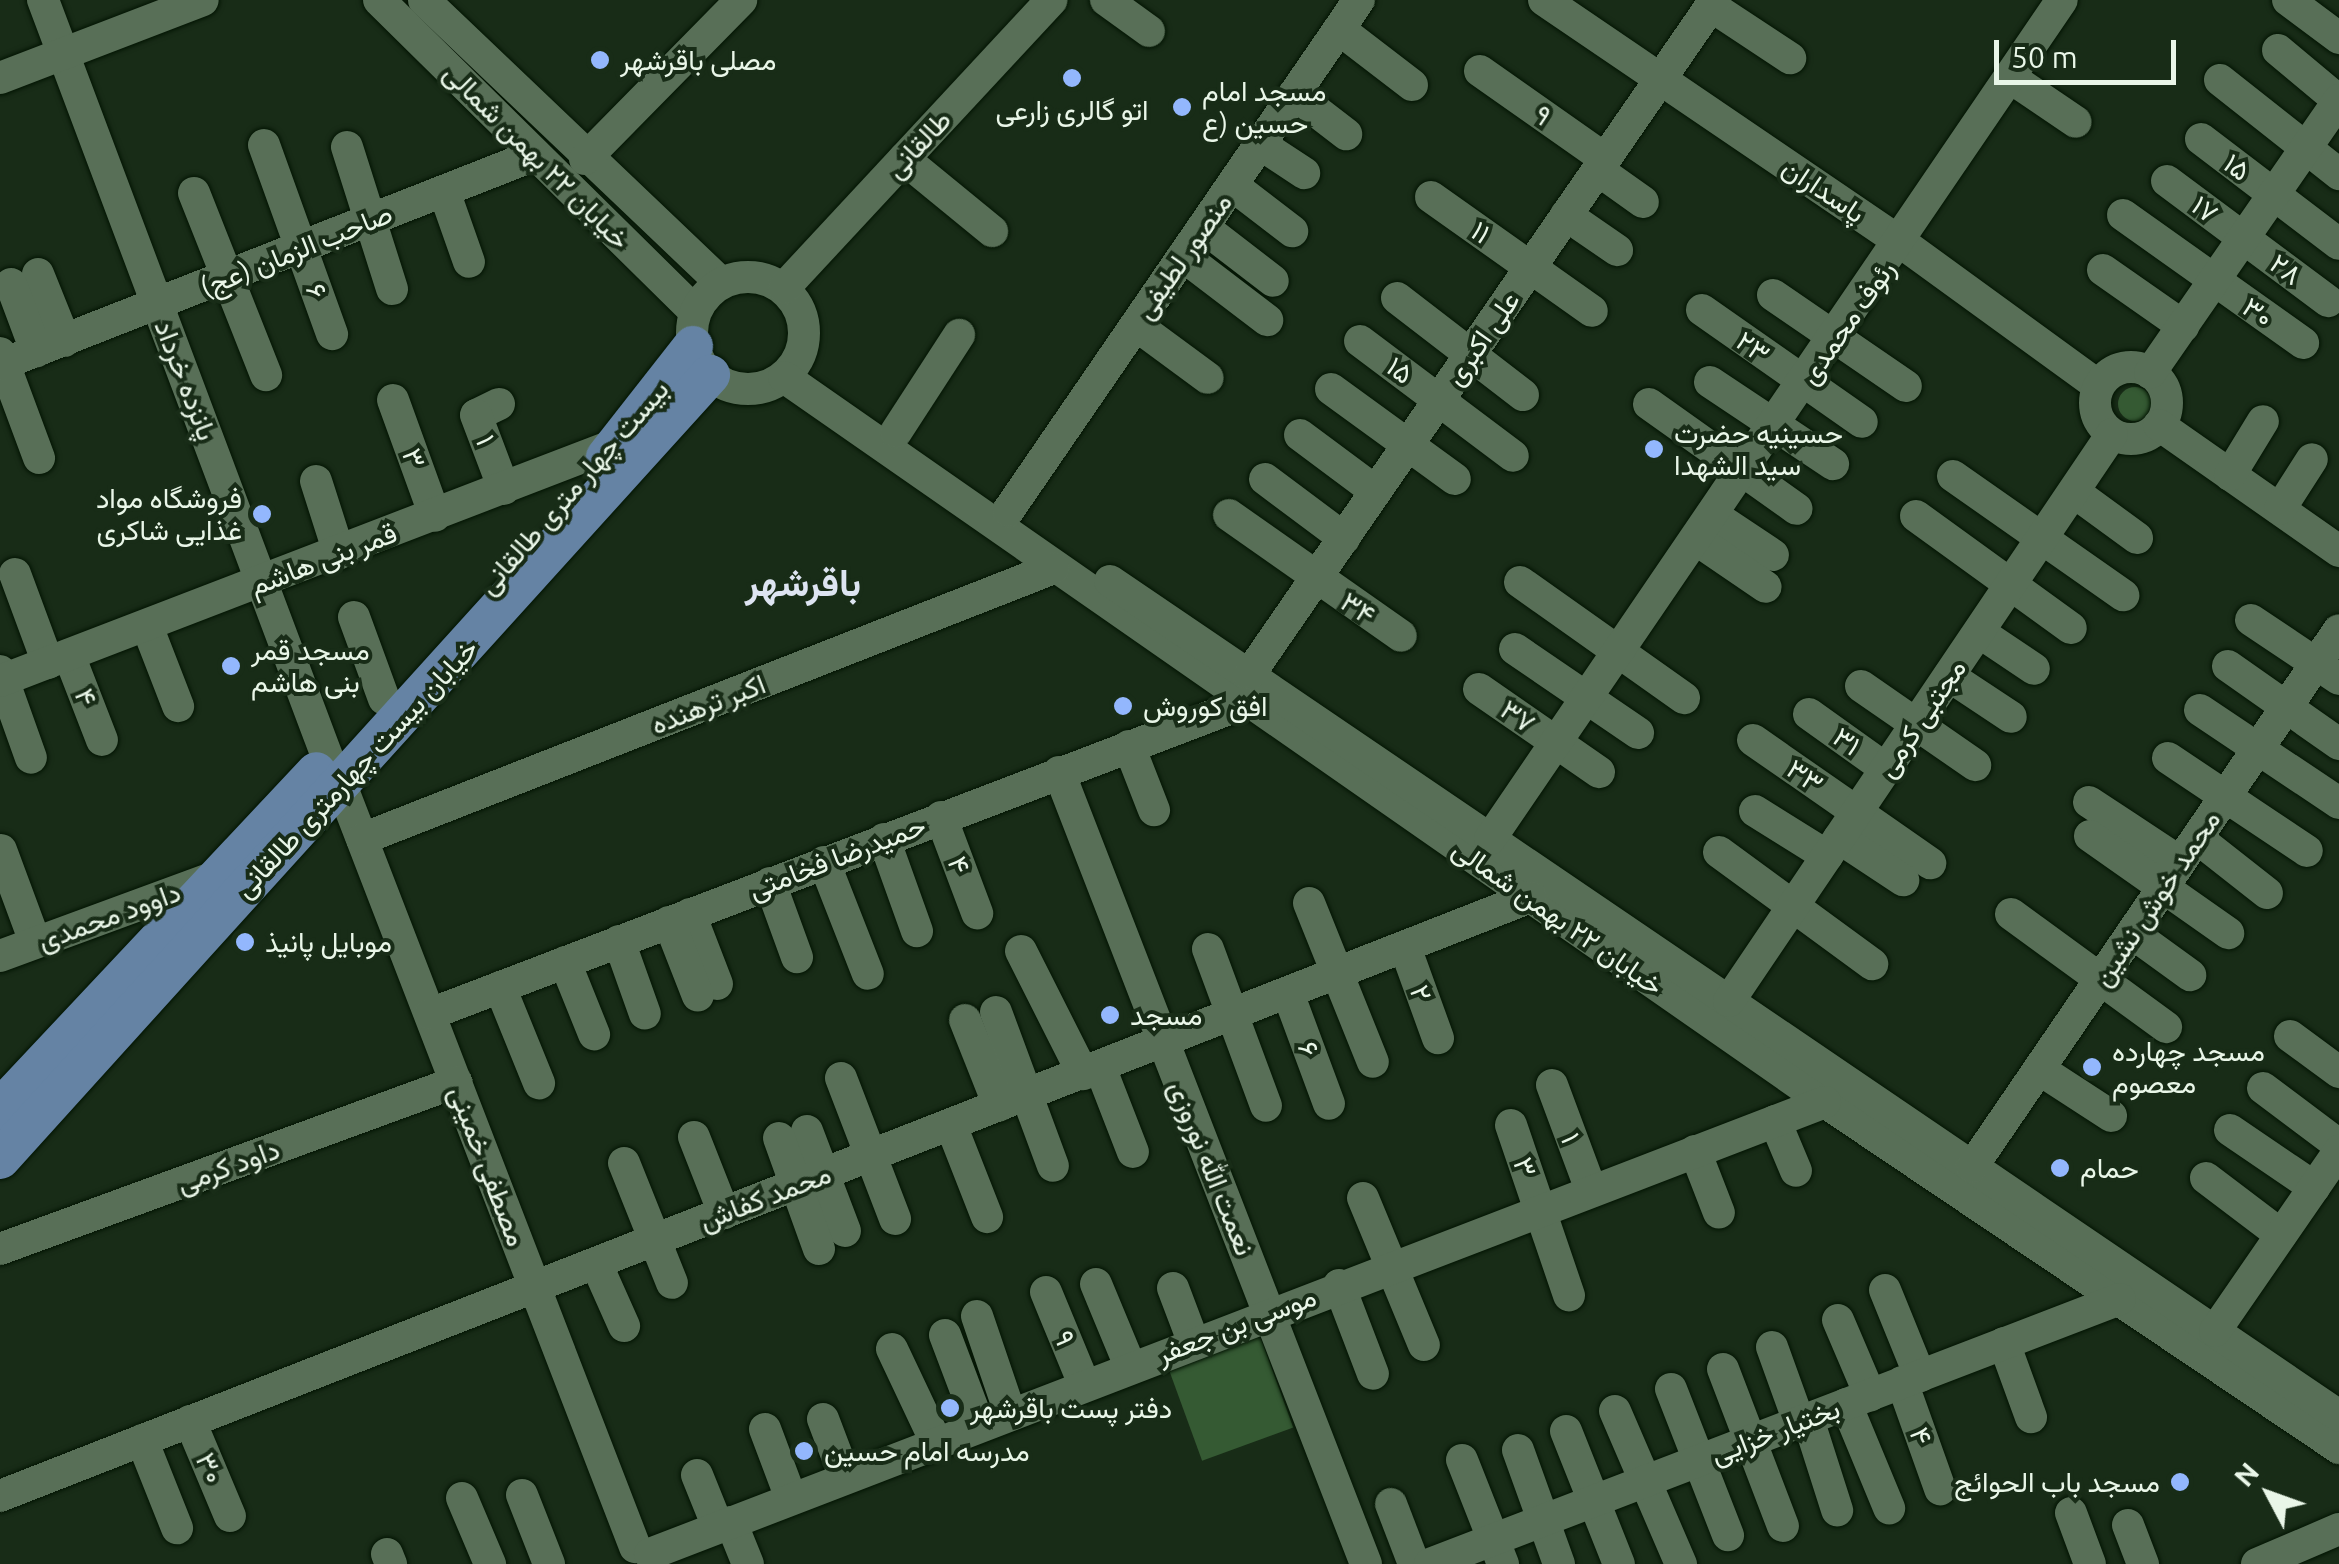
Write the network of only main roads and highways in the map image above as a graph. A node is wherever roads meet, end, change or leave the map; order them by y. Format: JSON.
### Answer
{"nodes":[{"id":1,"x":700,"y":345,"type":"road end"},
{"id":2,"x":631,"y":450,"type":"junction"},
{"id":3,"x":335,"y":772,"type":"junction"},
{"id":4,"x":0,"y":1109,"type":"edge"},
{"id":5,"x":0,"y":1159,"type":"edge"}],
"edges":[{"from":1,"to":2,"type":"main road","name":"خیابان بیست چهارمتری طالقانی"},
{"from":2,"to":3,"type":"main road","name":"خیابان بیست چهارمتری طالقانی"},
{"from":2,"to":3,"type":"main road","name":"بیست چهار متری طالقانی"},
{"from":3,"to":4,"type":"main road","name":"بیست چهار متری طالقانی"},
{"from":3,"to":5,"type":"main road","name":"خیابان بیست چهارمتری طالقانی"}]}
